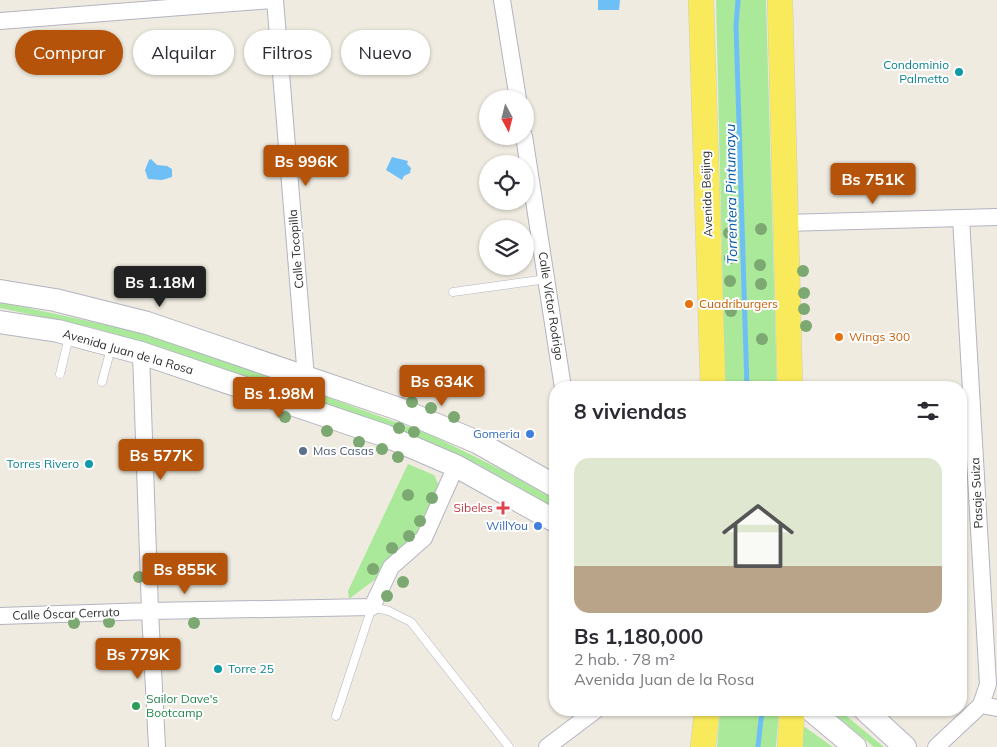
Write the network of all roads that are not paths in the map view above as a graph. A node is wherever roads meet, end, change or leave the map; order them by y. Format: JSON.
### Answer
{"nodes":[{"id":1,"x":273,"y":0,"type":"edge"},
{"id":2,"x":502,"y":0,"type":"edge"},
{"id":3,"x":701,"y":0,"type":"edge"},
{"id":4,"x":780,"y":0,"type":"edge"},
{"id":5,"x":0,"y":21,"type":"edge"},
{"id":6,"x":517,"y":90,"type":"edge"},
{"id":7,"x":526,"y":145,"type":"edge"},
{"id":8,"x":997,"y":217,"type":"edge"},
{"id":9,"x":962,"y":218,"type":"junction"},
{"id":10,"x":785,"y":223,"type":"junction"},
{"id":11,"x":548,"y":279,"type":"junction"},
{"id":12,"x":0,"y":291,"type":"edge"},
{"id":13,"x":453,"y":292,"type":"dead end"},
{"id":14,"x":0,"y":322,"type":"edge"},
{"id":15,"x":70,"y":334,"type":"junction"},
{"id":16,"x":112,"y":346,"type":"junction"},
{"id":17,"x":141,"y":353,"type":"junction"},
{"id":18,"x":60,"y":374,"type":"dead end"},
{"id":19,"x":306,"y":378,"type":"junction"},
{"id":20,"x":562,"y":381,"type":"edge"},
{"id":21,"x":713,"y":381,"type":"edge"},
{"id":22,"x":790,"y":381,"type":"edge"},
{"id":23,"x":102,"y":382,"type":"dead end"},
{"id":24,"x":456,"y":466,"type":"junction"},
{"id":25,"x":549,"y":483,"type":"edge"},
{"id":26,"x":549,"y":518,"type":"edge"},
{"id":27,"x":372,"y":607,"type":"junction"},
{"id":28,"x":150,"y":611,"type":"junction"},
{"id":29,"x":0,"y":616,"type":"edge"},
{"id":30,"x":981,"y":705,"type":"junction"},
{"id":31,"x":997,"y":708,"type":"edge"},
{"id":32,"x":336,"y":716,"type":"dead end"},
{"id":33,"x":588,"y":716,"type":"edge"},
{"id":34,"x":706,"y":716,"type":"edge"},
{"id":35,"x":792,"y":716,"type":"edge"},
{"id":36,"x":818,"y":716,"type":"edge"},
{"id":37,"x":871,"y":716,"type":"edge"},
{"id":38,"x":157,"y":747,"type":"edge"},
{"id":39,"x":509,"y":747,"type":"edge"},
{"id":40,"x":548,"y":747,"type":"edge"},
{"id":41,"x":703,"y":747,"type":"edge"},
{"id":42,"x":790,"y":747,"type":"edge"},
{"id":43,"x":855,"y":747,"type":"edge"},
{"id":44,"x":905,"y":747,"type":"edge"},
{"id":45,"x":936,"y":747,"type":"edge"}],
"edges":[{"from":1,"to":5,"type":"street"},
{"from":1,"to":19,"type":"street","name":"Calle Tocopilla"},
{"from":2,"to":6,"type":"street"},
{"from":3,"to":21,"type":"main road","name":"Avenida Beijing"},
{"from":4,"to":10,"type":"main road"},
{"from":7,"to":11,"type":"street","name":"Calle Víctor Rodrigo"},
{"from":8,"to":9,"type":"street"},
{"from":9,"to":10,"type":"street"},
{"from":9,"to":30,"type":"street","name":"Pasaje Suiza"},
{"from":10,"to":22,"type":"main road"},
{"from":11,"to":13,"type":"lane"},
{"from":11,"to":20,"type":"street","name":"Calle Víctor Rodrigo"},
{"from":12,"to":19,"type":"main road"},
{"from":14,"to":15,"type":"main road","name":"Avenida Juan de la Rosa"},
{"from":15,"to":16,"type":"main road","name":"Avenida Juan de la Rosa"},
{"from":15,"to":18,"type":"lane"},
{"from":16,"to":17,"type":"main road","name":"Avenida Juan de la Rosa"},
{"from":16,"to":23,"type":"lane"},
{"from":17,"to":24,"type":"main road","name":"Avenida Juan de la Rosa"},
{"from":17,"to":28,"type":"street"},
{"from":19,"to":25,"type":"main road"},
{"from":24,"to":26,"type":"main road","name":"Avenida Juan de la Rosa"},
{"from":24,"to":27,"type":"street"},
{"from":27,"to":28,"type":"street","name":"Calle Óscar Cerruto"},
{"from":27,"to":32,"type":"lane"},
{"from":27,"to":39,"type":"lane"},
{"from":28,"to":29,"type":"street","name":"Calle Óscar Cerruto"},
{"from":28,"to":38,"type":"street"},
{"from":30,"to":31,"type":"street"},
{"from":30,"to":45,"type":"street"},
{"from":33,"to":40,"type":"street"},
{"from":34,"to":41,"type":"main road"},
{"from":35,"to":42,"type":"main road"},
{"from":36,"to":43,"type":"main road"},
{"from":37,"to":44,"type":"main road"}]}
